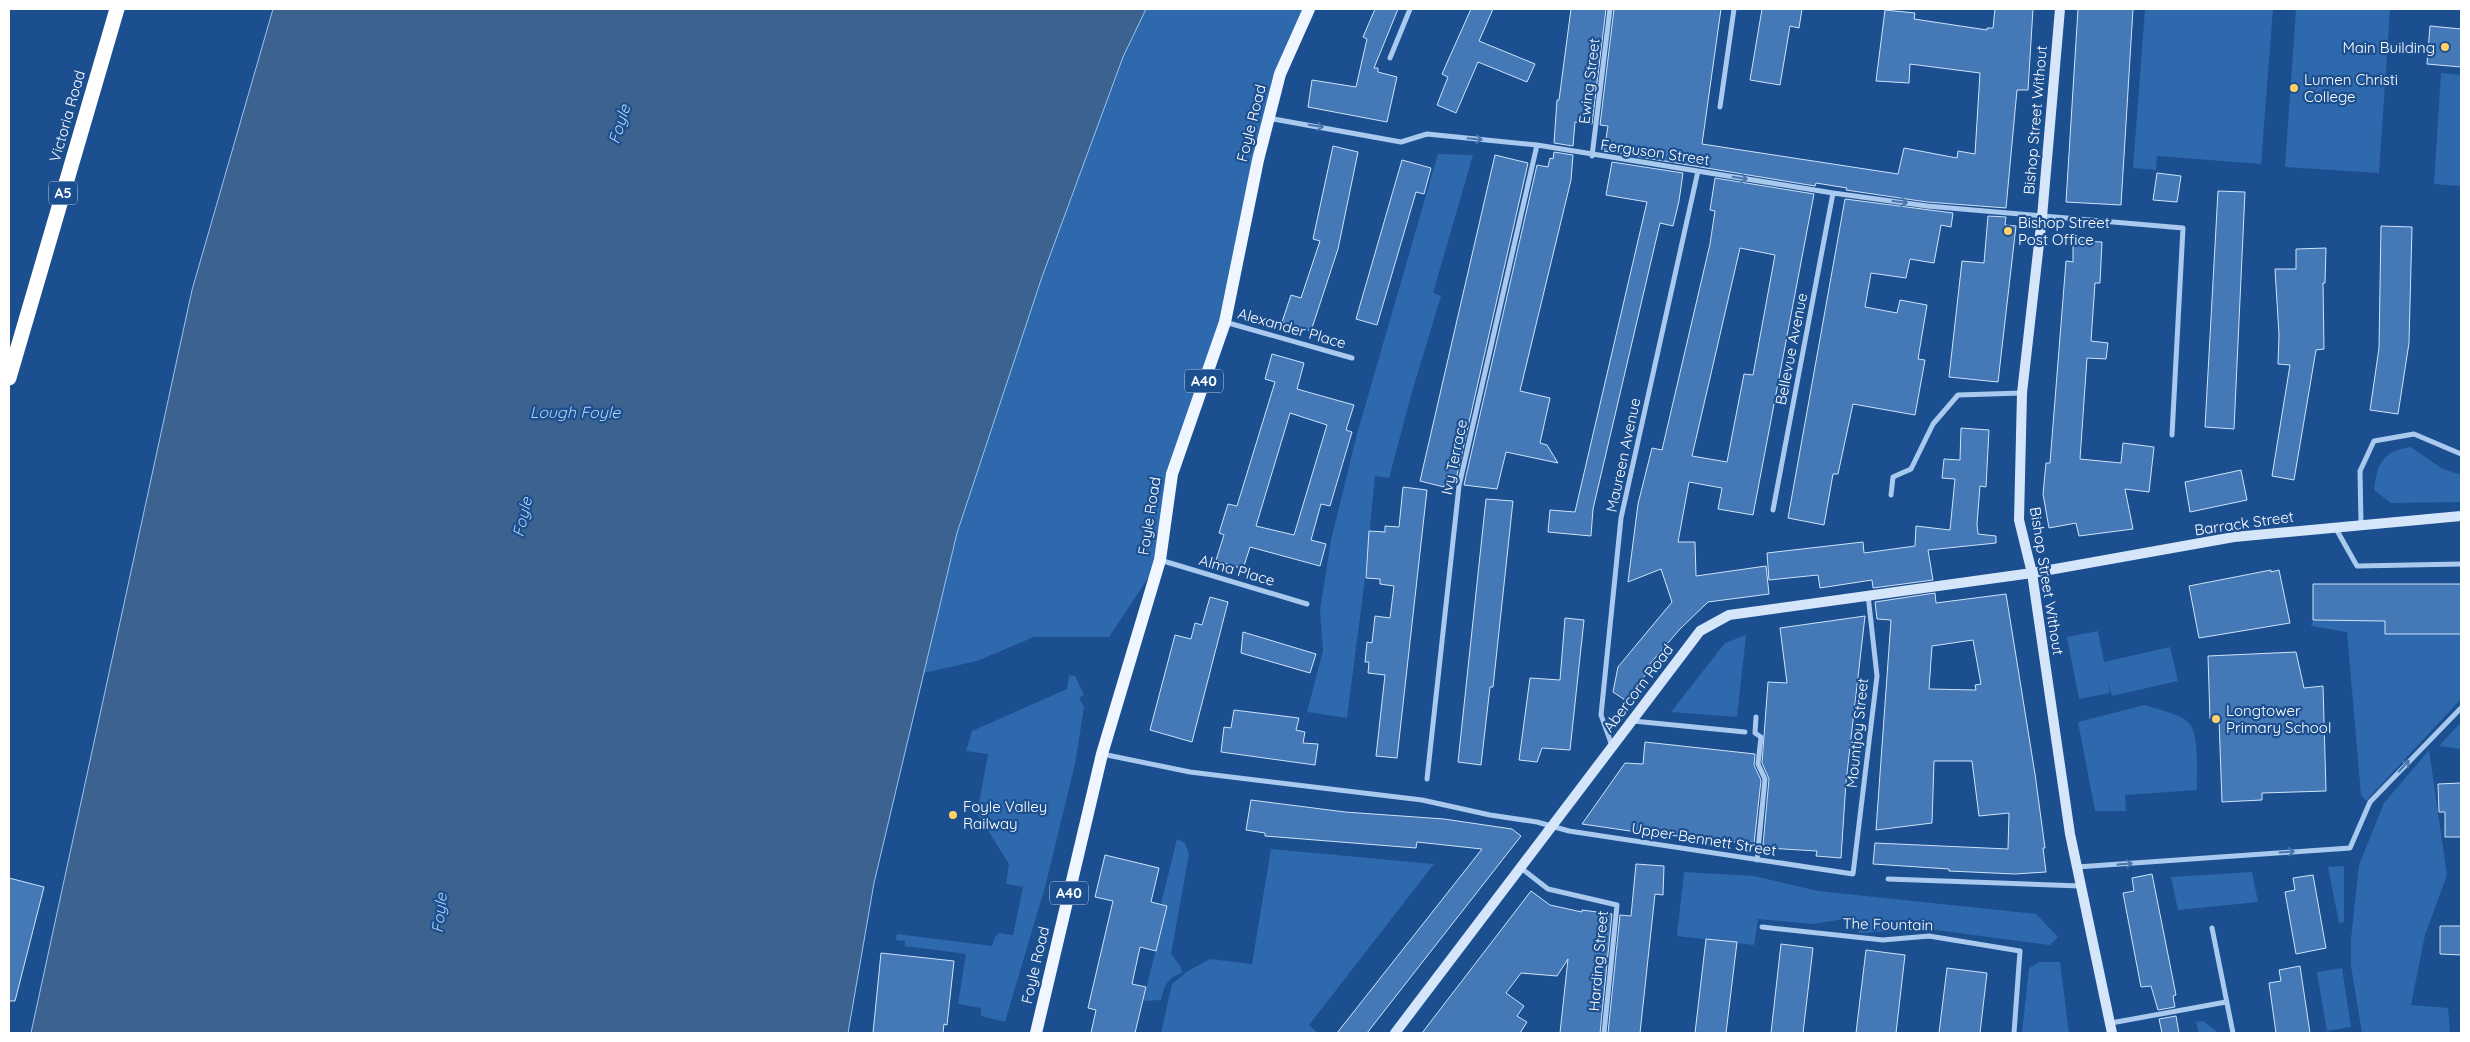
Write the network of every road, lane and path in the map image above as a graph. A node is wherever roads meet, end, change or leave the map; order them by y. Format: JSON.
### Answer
{"nodes":[{"id":1,"x":117,"y":9,"type":"edge"},
{"id":2,"x":1309,"y":9,"type":"edge"},
{"id":3,"x":1410,"y":9,"type":"edge"},
{"id":4,"x":1610,"y":9,"type":"edge"},
{"id":5,"x":1734,"y":9,"type":"edge"},
{"id":6,"x":2060,"y":9,"type":"edge"},
{"id":7,"x":1390,"y":58,"type":"dead end"},
{"id":8,"x":1720,"y":107,"type":"dead end"},
{"id":9,"x":1268,"y":118,"type":"junction"},
{"id":10,"x":1537,"y":145,"type":"junction"},
{"id":11,"x":1592,"y":156,"type":"junction"},
{"id":12,"x":1698,"y":171,"type":"junction"},
{"id":13,"x":1833,"y":193,"type":"junction"},
{"id":14,"x":2042,"y":216,"type":"junction"},
{"id":15,"x":1225,"y":322,"type":"junction"},
{"id":16,"x":1352,"y":358,"type":"dead end"},
{"id":17,"x":9,"y":378,"type":"edge"},
{"id":18,"x":2022,"y":393,"type":"junction"},
{"id":19,"x":2172,"y":435,"type":"dead end"},
{"id":20,"x":2461,"y":454,"type":"edge"},
{"id":21,"x":1890,"y":495,"type":"dead end"},
{"id":22,"x":1774,"y":510,"type":"dead end"},
{"id":23,"x":2461,"y":516,"type":"edge"},
{"id":24,"x":2361,"y":524,"type":"junction"},
{"id":25,"x":2335,"y":526,"type":"junction"},
{"id":26,"x":1160,"y":560,"type":"junction"},
{"id":27,"x":2461,"y":564,"type":"edge"},
{"id":28,"x":2032,"y":573,"type":"junction"},
{"id":29,"x":1868,"y":595,"type":"junction"},
{"id":30,"x":1307,"y":604,"type":"dead end"},
{"id":31,"x":2461,"y":708,"type":"edge"},
{"id":32,"x":1756,"y":717,"type":"dead end"},
{"id":33,"x":1633,"y":720,"type":"junction"},
{"id":34,"x":1745,"y":732,"type":"dead end"},
{"id":35,"x":1612,"y":748,"type":"junction"},
{"id":36,"x":1102,"y":754,"type":"junction"},
{"id":37,"x":1427,"y":779,"type":"dead end"},
{"id":38,"x":1553,"y":825,"type":"junction"},
{"id":39,"x":1757,"y":860,"type":"junction"},
{"id":40,"x":2076,"y":867,"type":"junction"},
{"id":41,"x":1521,"y":868,"type":"junction"},
{"id":42,"x":1853,"y":874,"type":"joint"},
{"id":43,"x":1888,"y":879,"type":"dead end"},
{"id":44,"x":2081,"y":886,"type":"junction"},
{"id":45,"x":1762,"y":927,"type":"dead end"},
{"id":46,"x":2212,"y":928,"type":"dead end"},
{"id":47,"x":2226,"y":1002,"type":"junction"},
{"id":48,"x":2111,"y":1028,"type":"edge"},
{"id":49,"x":1036,"y":1033,"type":"edge"},
{"id":50,"x":1395,"y":1033,"type":"edge"},
{"id":51,"x":1604,"y":1033,"type":"edge"},
{"id":52,"x":2014,"y":1033,"type":"edge"},
{"id":53,"x":2233,"y":1033,"type":"edge"}],
"edges":[{"from":1,"to":17,"type":"highway","name":"Victoria Road","number":"A5"},
{"from":2,"to":9,"type":"main road","name":"Foyle Road","number":"A40"},
{"from":3,"to":7,"type":"street"},
{"from":4,"to":11,"type":"street","name":"Ewing Street"},
{"from":5,"to":8,"type":"street"},
{"from":6,"to":14,"type":"main road","name":"Bishop Street Without"},
{"from":9,"to":10,"type":"street","name":"Ferguson Street","one_way":true},
{"from":9,"to":15,"type":"main road","name":"Foyle Road","number":"A40"},
{"from":10,"to":11,"type":"street","name":"Ferguson Street"},
{"from":10,"to":37,"type":"street","name":"Ivy Terrace"},
{"from":11,"to":12,"type":"street","name":"Ferguson Street"},
{"from":12,"to":13,"type":"street","name":"Ferguson Street","one_way":true},
{"from":12,"to":35,"type":"street","name":"Maureen Avenue"},
{"from":13,"to":14,"type":"street","name":"Ferguson Street","one_way":true},
{"from":13,"to":22,"type":"street","name":"Bellevue Avenue"},
{"from":14,"to":18,"type":"main road","name":"Bishop Street Without"},
{"from":14,"to":19,"type":"street","name":"Ferguson Street"},
{"from":15,"to":16,"type":"street","name":"Alexander Place"},
{"from":15,"to":26,"type":"main road","name":"Foyle Road","number":"A40"},
{"from":18,"to":21,"type":"street"},
{"from":18,"to":28,"type":"main road","name":"Bishop Street Without"},
{"from":20,"to":24,"type":"street"},
{"from":23,"to":24,"type":"main road","name":"Barrack Street"},
{"from":24,"to":25,"type":"main road","name":"Barrack Street"},
{"from":25,"to":27,"type":"street"},
{"from":25,"to":28,"type":"main road","name":"Barrack Street"},
{"from":26,"to":30,"type":"street","name":"Alma Place"},
{"from":26,"to":36,"type":"main road","name":"Foyle Road","number":"A40"},
{"from":28,"to":29,"type":"main road","name":"Abercorn Road"},
{"from":28,"to":40,"type":"main road","name":"Bishop Street Without"},
{"from":29,"to":33,"type":"main road","name":"Abercorn Road"},
{"from":29,"to":42,"type":"street","name":"Mountjoy Street"},
{"from":40,"to":31,"type":"street","one_way":true},
{"from":32,"to":39,"type":"street"},
{"from":33,"to":34,"type":"street"},
{"from":33,"to":35,"type":"main road","name":"Abercorn Road"},
{"from":35,"to":38,"type":"main road","name":"Abercorn Road"},
{"from":36,"to":38,"type":"street","name":"Upper Bennett Street"},
{"from":36,"to":49,"type":"main road","name":"Foyle Road","number":"A40"},
{"from":38,"to":39,"type":"street","name":"Upper Bennett Street"},
{"from":38,"to":41,"type":"main road","name":"Abercorn Road"},
{"from":39,"to":42,"type":"street","name":"Upper Bennett Street"},
{"from":40,"to":44,"type":"main road","name":"Bishop Street Without"},
{"from":41,"to":50,"type":"main road","name":"Abercorn Road"},
{"from":41,"to":51,"type":"street","name":"Harding Street"},
{"from":43,"to":44,"type":"street"},
{"from":44,"to":48,"type":"main road","name":"Bishop Street Without"},
{"from":45,"to":52,"type":"street","name":"The Fountain"},
{"from":46,"to":47,"type":"street"},
{"from":47,"to":48,"type":"street"},
{"from":47,"to":53,"type":"street"}]}
